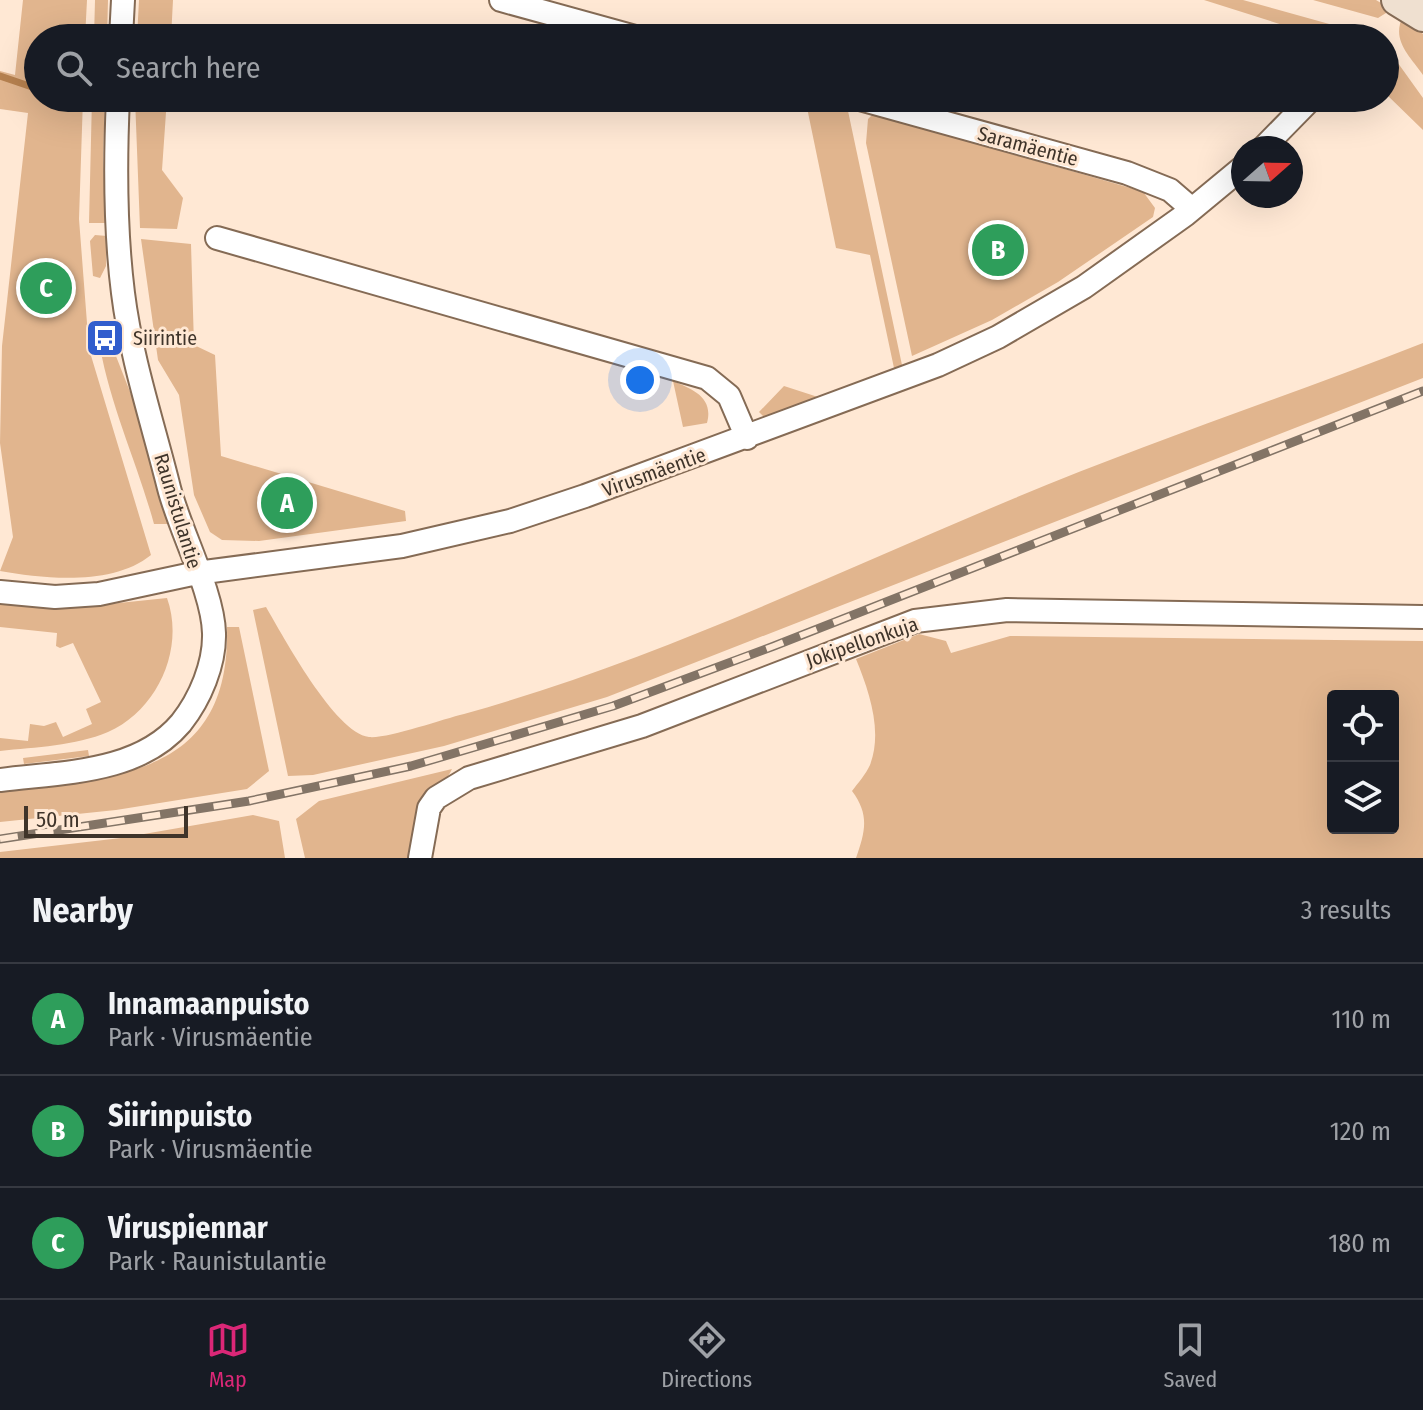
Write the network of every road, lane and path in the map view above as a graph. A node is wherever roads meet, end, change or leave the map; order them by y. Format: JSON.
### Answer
{"nodes":[{"id":1,"x":123,"y":0,"type":"edge"},
{"id":2,"x":501,"y":0,"type":"edge"},
{"id":3,"x":1397,"y":0,"type":"edge"},
{"id":4,"x":1423,"y":16,"type":"edge"},
{"id":5,"x":122,"y":24,"type":"edge"},
{"id":6,"x":588,"y":24,"type":"edge"},
{"id":7,"x":118,"y":112,"type":"edge"},
{"id":8,"x":907,"y":112,"type":"edge"},
{"id":9,"x":1298,"y":112,"type":"edge"},
{"id":10,"x":1275,"y":136,"type":"edge"},
{"id":11,"x":1231,"y":177,"type":"edge"},
{"id":12,"x":1192,"y":209,"type":"junction"},
{"id":13,"x":217,"y":238,"type":"dead end"},
{"id":14,"x":747,"y":438,"type":"junction"},
{"id":15,"x":197,"y":573,"type":"junction"},
{"id":16,"x":0,"y":592,"type":"edge"},
{"id":17,"x":1423,"y":617,"type":"edge"},
{"id":18,"x":0,"y":780,"type":"edge"},
{"id":19,"x":420,"y":858,"type":"edge"}],
"edges":[{"from":1,"to":5,"type":"street"},
{"from":2,"to":6,"type":"street"},
{"from":3,"to":4,"type":"main road"},
{"from":7,"to":15,"type":"street","name":"Raunistulantie"},
{"from":8,"to":12,"type":"street","name":"Saramäentie"},
{"from":9,"to":10,"type":"street"},
{"from":11,"to":12,"type":"street","name":"Virusmäentie"},
{"from":12,"to":14,"type":"street","name":"Virusmäentie"},
{"from":13,"to":14,"type":"street"},
{"from":14,"to":15,"type":"street","name":"Virusmäentie"},
{"from":15,"to":16,"type":"street","name":"Virusmäentie"},
{"from":15,"to":18,"type":"street","name":"Raunistulantie"},
{"from":17,"to":19,"type":"street","name":"Jokipellonkuja"}]}
